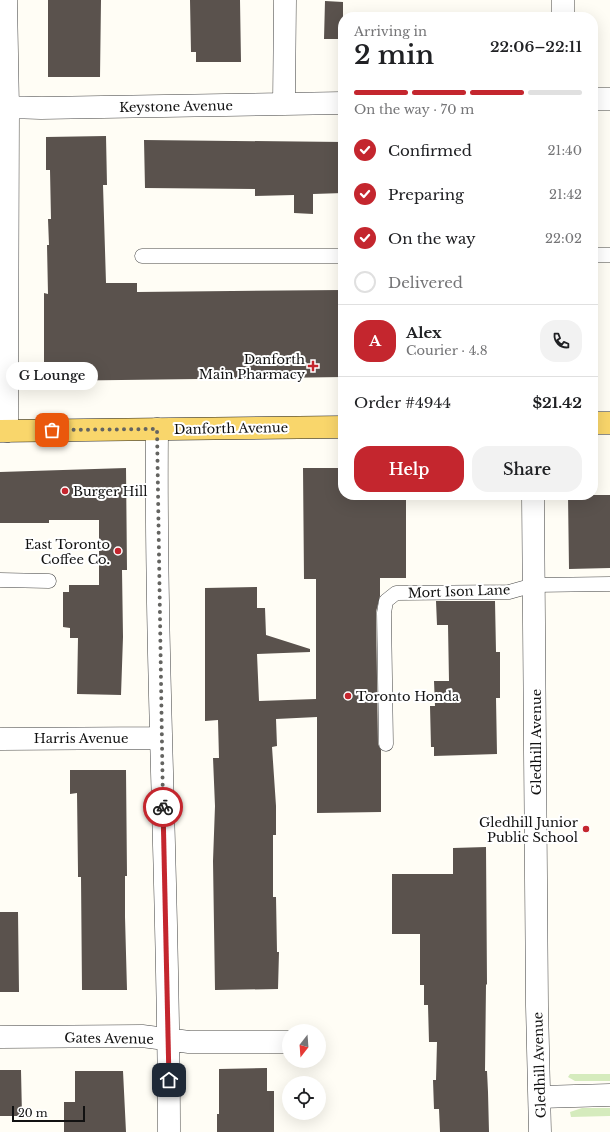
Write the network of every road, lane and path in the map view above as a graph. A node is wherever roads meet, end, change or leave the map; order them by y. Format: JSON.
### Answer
{"nodes":[{"id":1,"x":6,"y":0,"type":"edge"},
{"id":2,"x":285,"y":0,"type":"edge"},
{"id":3,"x":563,"y":0,"type":"edge"},
{"id":4,"x":563,"y":12,"type":"edge"},
{"id":5,"x":598,"y":99,"type":"edge"},
{"id":6,"x":610,"y":99,"type":"edge"},
{"id":7,"x":338,"y":103,"type":"edge"},
{"id":8,"x":284,"y":104,"type":"junction"},
{"id":9,"x":8,"y":107,"type":"junction"},
{"id":10,"x":4,"y":143,"type":"edge"},
{"id":11,"x":598,"y":255,"type":"edge"},
{"id":12,"x":610,"y":255,"type":"edge"},
{"id":13,"x":142,"y":256,"type":"dead end"},
{"id":14,"x":338,"y":256,"type":"edge"},
{"id":15,"x":598,"y":423,"type":"edge"},
{"id":16,"x":610,"y":423,"type":"edge"},
{"id":17,"x":338,"y":427,"type":"edge"},
{"id":18,"x":157,"y":429,"type":"junction"},
{"id":19,"x":3,"y":431,"type":"edge"},
{"id":20,"x":533,"y":500,"type":"edge"},
{"id":21,"x":0,"y":580,"type":"edge"},
{"id":22,"x":49,"y":581,"type":"dead end"},
{"id":23,"x":610,"y":584,"type":"edge"},
{"id":24,"x":534,"y":585,"type":"junction"},
{"id":25,"x":161,"y":738,"type":"junction"},
{"id":26,"x":0,"y":739,"type":"edge"},
{"id":27,"x":386,"y":744,"type":"dead end"},
{"id":28,"x":0,"y":1037,"type":"edge"},
{"id":29,"x":169,"y":1040,"type":"junction"},
{"id":30,"x":282,"y":1042,"type":"edge"},
{"id":31,"x":610,"y":1094,"type":"edge"},
{"id":32,"x":540,"y":1097,"type":"junction"},
{"id":33,"x":169,"y":1132,"type":"edge"},
{"id":34,"x":540,"y":1132,"type":"edge"}],
"edges":[{"from":1,"to":9,"type":"street"},
{"from":2,"to":8,"type":"street"},
{"from":3,"to":4,"type":"street"},
{"from":5,"to":6,"type":"street"},
{"from":7,"to":8,"type":"street","name":"Keystone Avenue"},
{"from":8,"to":9,"type":"street","name":"Keystone Avenue"},
{"from":9,"to":10,"type":"street"},
{"from":10,"to":19,"type":"street"},
{"from":11,"to":12,"type":"lane"},
{"from":13,"to":14,"type":"lane"},
{"from":15,"to":16,"type":"main road"},
{"from":17,"to":18,"type":"main road","name":"Danforth Avenue"},
{"from":18,"to":19,"type":"main road","name":"Danforth Avenue"},
{"from":18,"to":25,"type":"street"},
{"from":20,"to":24,"type":"street","name":"Gledhill Avenue"},
{"from":21,"to":22,"type":"lane"},
{"from":23,"to":24,"type":"lane","name":"Mort Ison Lane"},
{"from":24,"to":27,"type":"lane","name":"Mort Ison Lane"},
{"from":24,"to":32,"type":"street","name":"Gledhill Avenue"},
{"from":25,"to":26,"type":"street","name":"Harris Avenue"},
{"from":25,"to":29,"type":"street"},
{"from":28,"to":29,"type":"street","name":"Gates Avenue"},
{"from":29,"to":30,"type":"street","name":"Gates Avenue"},
{"from":29,"to":33,"type":"street"},
{"from":31,"to":32,"type":"street"},
{"from":32,"to":34,"type":"street","name":"Gledhill Avenue"}]}
